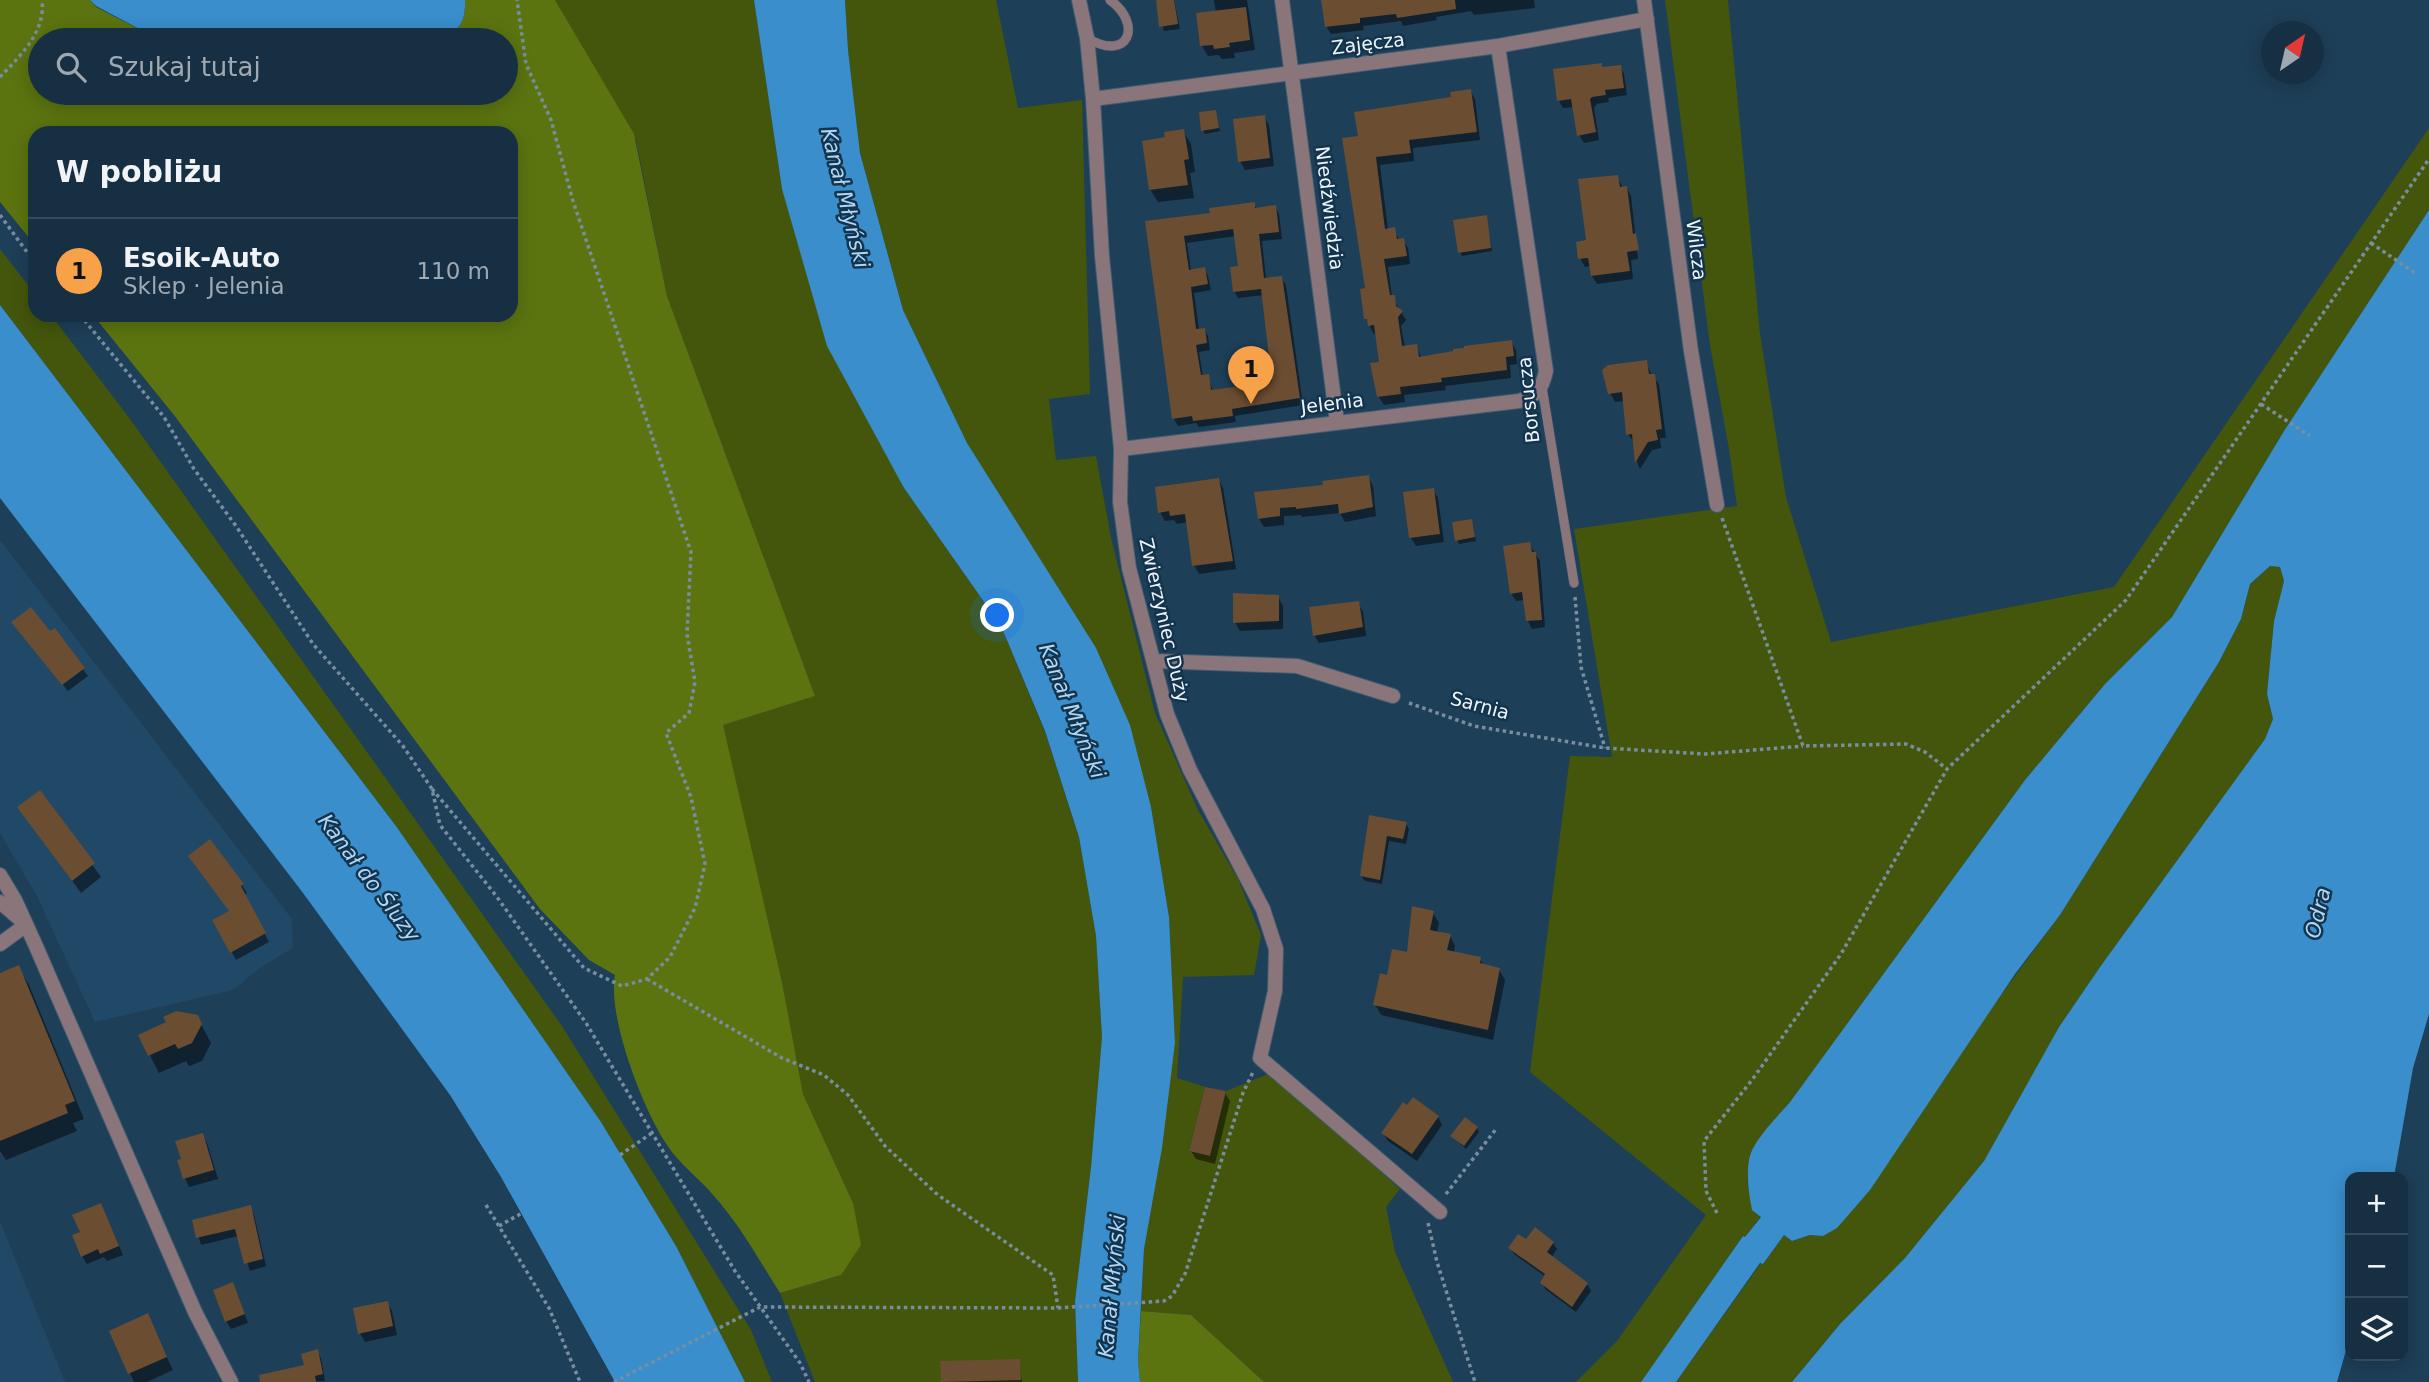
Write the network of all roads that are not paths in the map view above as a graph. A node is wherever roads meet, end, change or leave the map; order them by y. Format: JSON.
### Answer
{"nodes":[{"id":1,"x":1079,"y":0,"type":"edge"},
{"id":2,"x":1110,"y":0,"type":"edge"},
{"id":3,"x":1282,"y":0,"type":"edge"},
{"id":4,"x":1644,"y":0,"type":"edge"},
{"id":5,"x":1647,"y":19,"type":"junction"},
{"id":6,"x":1087,"y":38,"type":"junction"},
{"id":7,"x":1498,"y":46,"type":"junction"},
{"id":8,"x":1293,"y":72,"type":"junction"},
{"id":9,"x":1093,"y":99,"type":"junction"},
{"id":10,"x":1542,"y":387,"type":"junction"},
{"id":11,"x":1338,"y":422,"type":"junction"},
{"id":12,"x":1121,"y":449,"type":"junction"},
{"id":13,"x":1717,"y":505,"type":"road end"},
{"id":14,"x":1574,"y":583,"type":"road end"},
{"id":15,"x":1154,"y":661,"type":"junction"},
{"id":16,"x":1393,"y":696,"type":"road end"},
{"id":17,"x":0,"y":875,"type":"edge"},
{"id":18,"x":0,"y":902,"type":"edge"},
{"id":19,"x":26,"y":925,"type":"junction"},
{"id":20,"x":0,"y":944,"type":"edge"},
{"id":21,"x":1438,"y":1210,"type":"road end"},
{"id":22,"x":231,"y":1382,"type":"edge"}],
"edges":[{"from":1,"to":6,"type":"street","name":"Zwierzyniec Duży"},
{"from":2,"to":6,"type":"lane"},
{"from":3,"to":8,"type":"street","name":"Niedźwiedzia"},
{"from":4,"to":5,"type":"street","name":"Wilcza"},
{"from":5,"to":7,"type":"street","name":"Zajęcza"},
{"from":5,"to":13,"type":"street","name":"Wilcza"},
{"from":6,"to":9,"type":"street","name":"Zwierzyniec Duży"},
{"from":7,"to":8,"type":"street","name":"Zajęcza"},
{"from":7,"to":10,"type":"street","name":"Borsucza"},
{"from":8,"to":9,"type":"street","name":"Zajęcza"},
{"from":8,"to":11,"type":"street","name":"Niedźwiedzia"},
{"from":9,"to":12,"type":"street","name":"Zwierzyniec Duży"},
{"from":10,"to":11,"type":"street","name":"Jelenia"},
{"from":10,"to":14,"type":"lane","name":"Borsucza"},
{"from":11,"to":12,"type":"street","name":"Jelenia"},
{"from":12,"to":15,"type":"street","name":"Zwierzyniec Duży"},
{"from":15,"to":16,"type":"street"},
{"from":15,"to":21,"type":"street","name":"Zwierzyniec Duży"},
{"from":17,"to":19,"type":"street"},
{"from":18,"to":19,"type":"street"},
{"from":19,"to":20,"type":"street"},
{"from":19,"to":22,"type":"street"}]}
